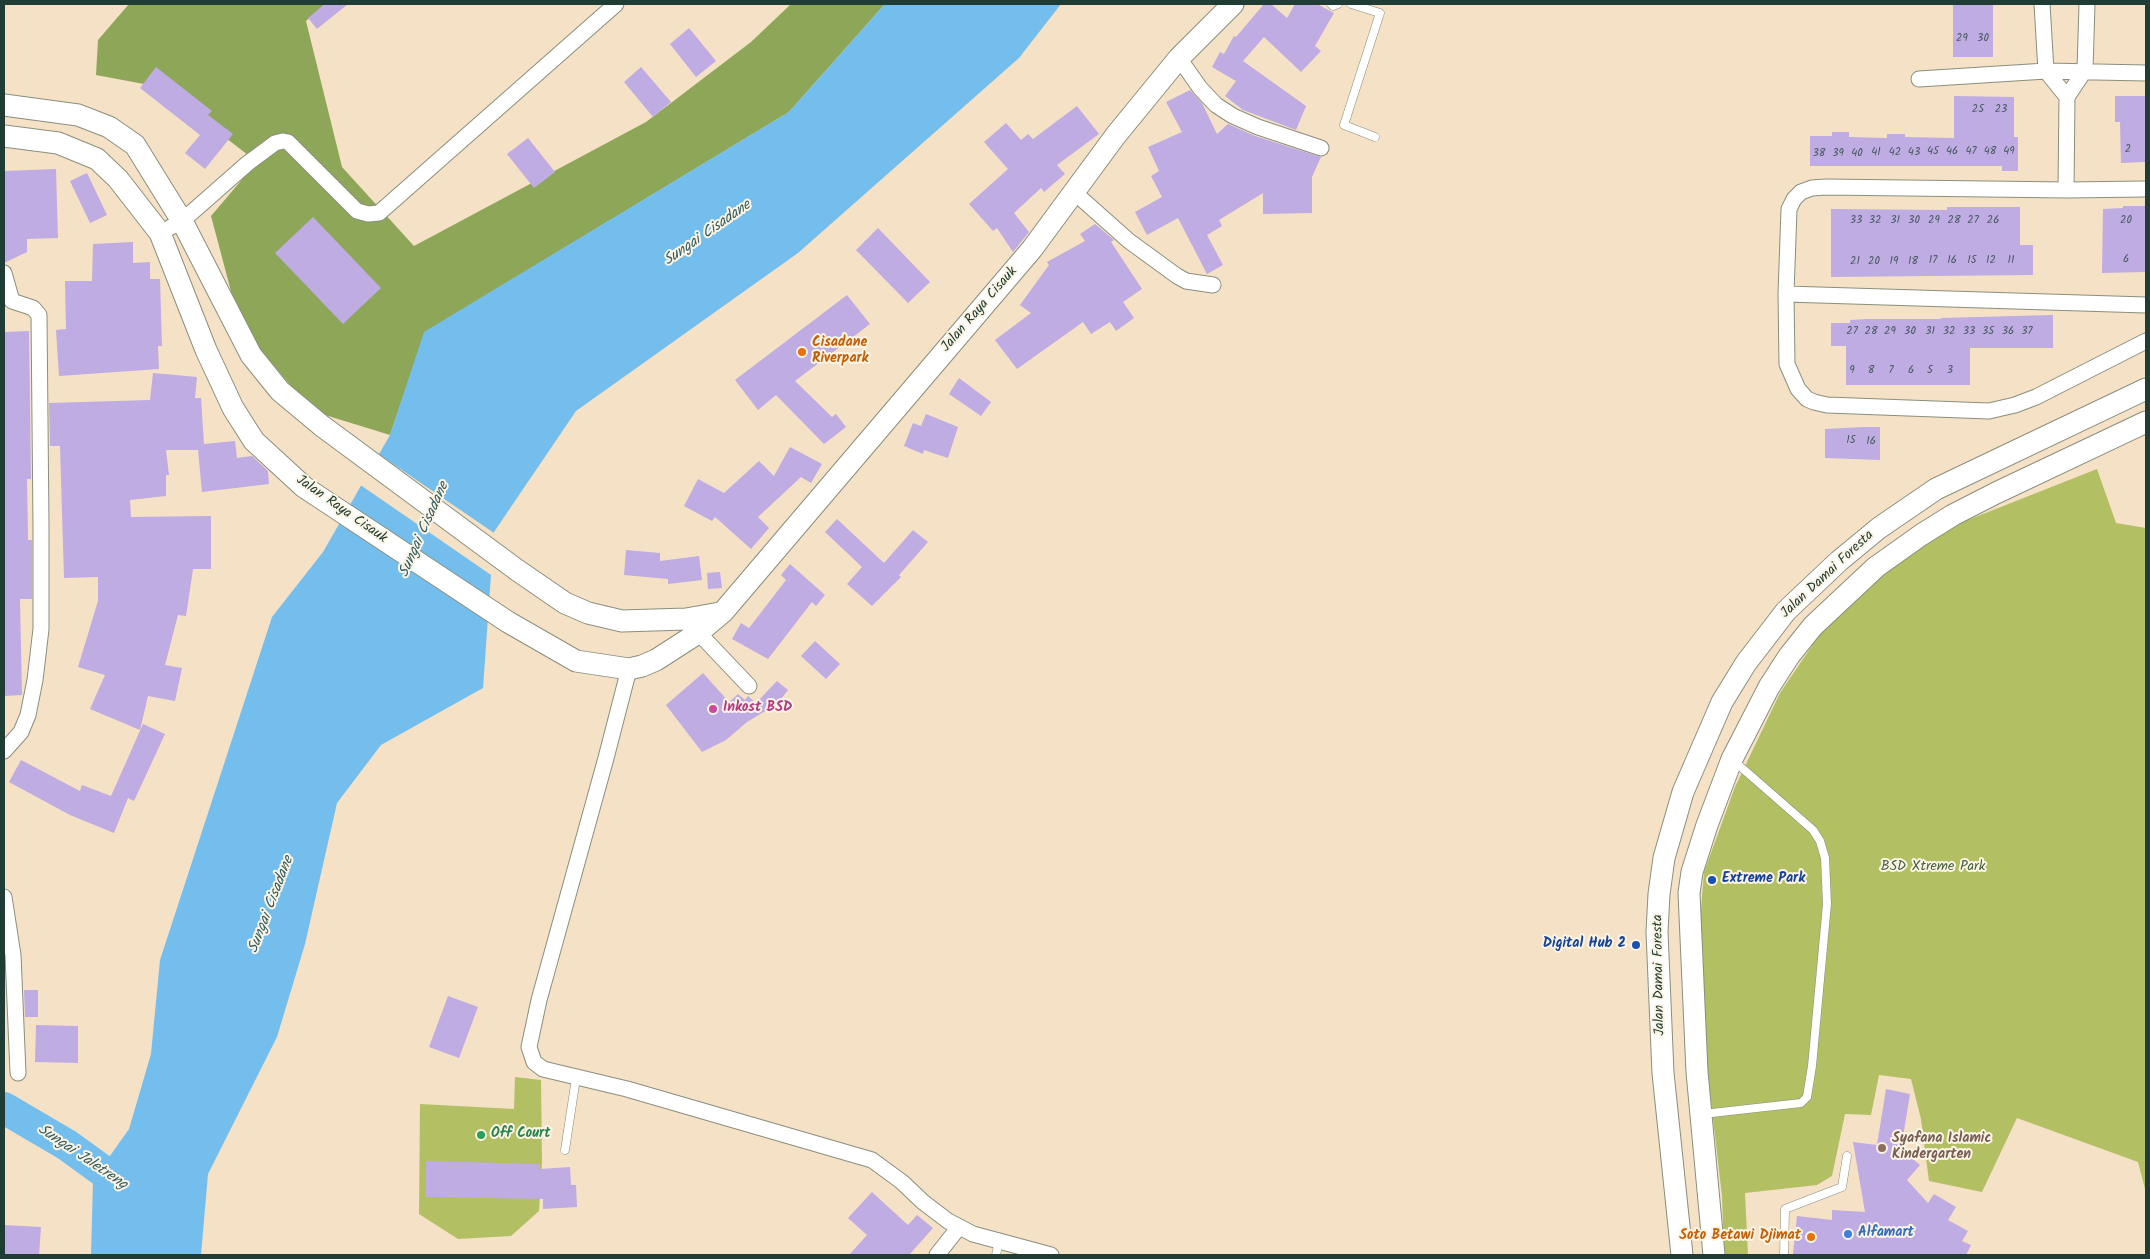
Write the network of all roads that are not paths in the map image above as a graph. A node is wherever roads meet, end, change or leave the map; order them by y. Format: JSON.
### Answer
{"nodes":[{"id":1,"x":616,"y":4,"type":"edge"},
{"id":2,"x":1233,"y":4,"type":"edge"},
{"id":3,"x":1331,"y":4,"type":"edge"},
{"id":4,"x":1338,"y":4,"type":"edge"},
{"id":5,"x":1351,"y":4,"type":"edge"},
{"id":6,"x":2042,"y":4,"type":"edge"},
{"id":7,"x":2087,"y":4,"type":"edge"},
{"id":8,"x":1179,"y":58,"type":"junction"},
{"id":9,"x":2085,"y":70,"type":"junction"},
{"id":10,"x":2046,"y":71,"type":"junction"},
{"id":11,"x":2146,"y":73,"type":"edge"},
{"id":12,"x":1919,"y":80,"type":"dead end"},
{"id":13,"x":2066,"y":98,"type":"junction"},
{"id":14,"x":4,"y":105,"type":"edge"},
{"id":15,"x":4,"y":136,"type":"edge"},
{"id":16,"x":1375,"y":137,"type":"dead end"},
{"id":17,"x":1321,"y":148,"type":"dead end"},
{"id":18,"x":2146,"y":189,"type":"edge"},
{"id":19,"x":2066,"y":190,"type":"junction"},
{"id":20,"x":1075,"y":193,"type":"junction"},
{"id":21,"x":182,"y":221,"type":"junction"},
{"id":22,"x":160,"y":232,"type":"junction"},
{"id":23,"x":4,"y":273,"type":"edge"},
{"id":24,"x":1213,"y":285,"type":"dead end"},
{"id":25,"x":1786,"y":294,"type":"junction"},
{"id":26,"x":2146,"y":305,"type":"edge"},
{"id":27,"x":2146,"y":341,"type":"edge"},
{"id":28,"x":2146,"y":389,"type":"edge"},
{"id":29,"x":2146,"y":422,"type":"edge"},
{"id":30,"x":692,"y":626,"type":"junction"},
{"id":31,"x":629,"y":669,"type":"junction"},
{"id":32,"x":749,"y":686,"type":"dead end"},
{"id":33,"x":4,"y":751,"type":"edge"},
{"id":34,"x":1732,"y":759,"type":"junction"},
{"id":35,"x":4,"y":898,"type":"edge"},
{"id":36,"x":1697,"y":1072,"type":"junction"},
{"id":37,"x":18,"y":1073,"type":"dead end"},
{"id":38,"x":1663,"y":1073,"type":"junction"},
{"id":39,"x":576,"y":1078,"type":"junction"},
{"id":40,"x":1701,"y":1114,"type":"junction"},
{"id":41,"x":565,"y":1150,"type":"dead end"},
{"id":42,"x":1847,"y":1156,"type":"dead end"},
{"id":43,"x":959,"y":1226,"type":"junction"},
{"id":44,"x":997,"y":1248,"type":"edge"},
{"id":45,"x":937,"y":1255,"type":"edge"},
{"id":46,"x":1045,"y":1255,"type":"edge"},
{"id":47,"x":1682,"y":1255,"type":"edge"},
{"id":48,"x":1714,"y":1255,"type":"edge"},
{"id":49,"x":1784,"y":1255,"type":"edge"}],
"edges":[{"from":1,"to":21,"type":"street"},
{"from":2,"to":8,"type":"main road","name":"Jalan Raya Cisauk"},
{"from":3,"to":4,"type":"lane"},
{"from":5,"to":16,"type":"lane"},
{"from":6,"to":10,"type":"street"},
{"from":7,"to":9,"type":"street"},
{"from":8,"to":17,"type":"street"},
{"from":8,"to":20,"type":"main road","name":"Jalan Raya Cisauk"},
{"from":9,"to":10,"type":"street"},
{"from":9,"to":11,"type":"street"},
{"from":9,"to":13,"type":"street"},
{"from":10,"to":12,"type":"street"},
{"from":10,"to":13,"type":"street"},
{"from":13,"to":19,"type":"street"},
{"from":14,"to":21,"type":"main road","name":"Jalan Raya Cisauk"},
{"from":15,"to":22,"type":"main road","name":"Jalan Raya Cisauk"},
{"from":18,"to":19,"type":"street"},
{"from":19,"to":25,"type":"street"},
{"from":20,"to":24,"type":"street"},
{"from":20,"to":30,"type":"main road","name":"Jalan Raya Cisauk"},
{"from":21,"to":22,"type":"street"},
{"from":21,"to":30,"type":"main road","name":"Jalan Raya Cisauk"},
{"from":22,"to":31,"type":"main road","name":"Jalan Raya Cisauk"},
{"from":23,"to":33,"type":"street"},
{"from":25,"to":26,"type":"street"},
{"from":25,"to":27,"type":"street"},
{"from":28,"to":38,"type":"main road","name":"Jalan Damai Foresta"},
{"from":29,"to":34,"type":"main road","name":"Jalan Damai Foresta"},
{"from":30,"to":31,"type":"main road","name":"Jalan Raya Cisauk"},
{"from":30,"to":32,"type":"street"},
{"from":31,"to":39,"type":"street"},
{"from":34,"to":36,"type":"main road","name":"Jalan Damai Foresta"},
{"from":34,"to":40,"type":"lane"},
{"from":35,"to":37,"type":"street"},
{"from":36,"to":38,"type":"main road"},
{"from":36,"to":40,"type":"main road","name":"Jalan Damai Foresta"},
{"from":38,"to":47,"type":"main road","name":"Jalan Damai Foresta"},
{"from":39,"to":41,"type":"lane"},
{"from":39,"to":43,"type":"street"},
{"from":40,"to":48,"type":"main road","name":"Jalan Damai Foresta"},
{"from":42,"to":49,"type":"lane"},
{"from":43,"to":44,"type":"street"},
{"from":43,"to":45,"type":"street"},
{"from":44,"to":46,"type":"street"}]}
